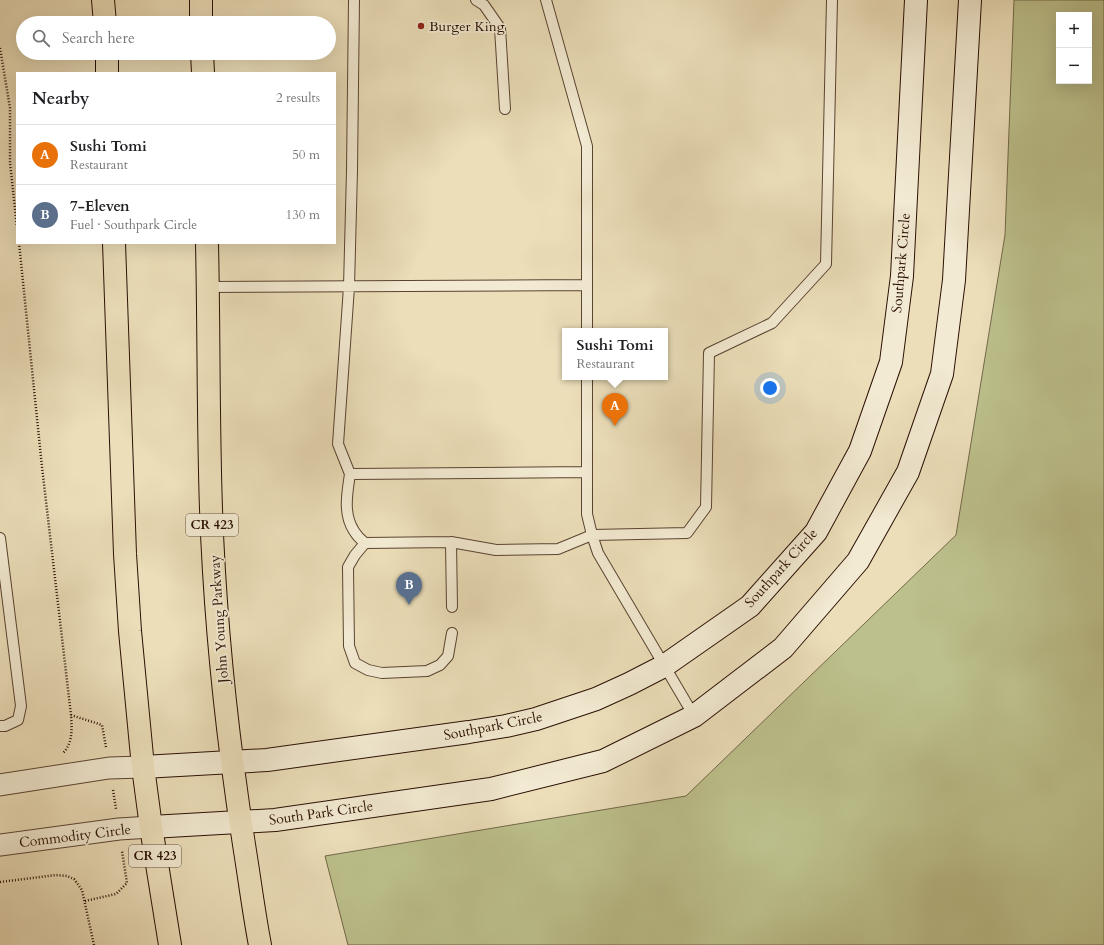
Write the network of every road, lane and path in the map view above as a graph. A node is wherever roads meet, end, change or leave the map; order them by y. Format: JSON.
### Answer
{"nodes":[{"id":1,"x":104,"y":0,"type":"edge"},
{"id":2,"x":201,"y":0,"type":"edge"},
{"id":3,"x":354,"y":0,"type":"edge"},
{"id":4,"x":476,"y":0,"type":"edge"},
{"id":5,"x":546,"y":0,"type":"edge"},
{"id":6,"x":832,"y":0,"type":"edge"},
{"id":7,"x":916,"y":0,"type":"edge"},
{"id":8,"x":970,"y":0,"type":"edge"},
{"id":9,"x":105,"y":16,"type":"edge"},
{"id":10,"x":201,"y":16,"type":"edge"},
{"id":11,"x":0,"y":48,"type":"edge"},
{"id":12,"x":107,"y":60,"type":"edge"},
{"id":13,"x":202,"y":60,"type":"edge"},
{"id":14,"x":107,"y":72,"type":"edge"},
{"id":15,"x":203,"y":72,"type":"edge"},
{"id":16,"x":505,"y":109,"type":"dead end"},
{"id":17,"x":16,"y":218,"type":"edge"},
{"id":18,"x":19,"y":244,"type":"edge"},
{"id":19,"x":114,"y":244,"type":"edge"},
{"id":20,"x":207,"y":244,"type":"edge"},
{"id":21,"x":587,"y":285,"type":"junction"},
{"id":22,"x":208,"y":287,"type":"junction"},
{"id":23,"x":349,"y":287,"type":"junction"},
{"id":24,"x":587,"y":328,"type":"edge"},
{"id":25,"x":587,"y":380,"type":"edge"},
{"id":26,"x":587,"y":472,"type":"junction"},
{"id":27,"x":350,"y":474,"type":"junction"},
{"id":28,"x":592,"y":535,"type":"junction"},
{"id":29,"x":0,"y":538,"type":"edge"},
{"id":30,"x":451,"y":542,"type":"junction"},
{"id":31,"x":365,"y":543,"type":"junction"},
{"id":32,"x":452,"y":607,"type":"dead end"},
{"id":33,"x":452,"y":633,"type":"dead end"},
{"id":34,"x":664,"y":666,"type":"junction"},
{"id":35,"x":71,"y":715,"type":"junction"},
{"id":36,"x":694,"y":716,"type":"junction"},
{"id":37,"x":0,"y":726,"type":"edge"},
{"id":38,"x":60,"y":754,"type":"dead end"},
{"id":39,"x":232,"y":761,"type":"junction"},
{"id":40,"x":143,"y":766,"type":"junction"},
{"id":41,"x":109,"y":768,"type":"junction"},
{"id":42,"x":0,"y":785,"type":"edge"},
{"id":43,"x":240,"y":822,"type":"junction"},
{"id":44,"x":151,"y":827,"type":"junction"},
{"id":45,"x":119,"y":829,"type":"junction"},
{"id":46,"x":0,"y":845,"type":"edge"},
{"id":47,"x":0,"y":882,"type":"edge"},
{"id":48,"x":85,"y":901,"type":"junction"},
{"id":49,"x":94,"y":945,"type":"edge"},
{"id":50,"x":170,"y":945,"type":"edge"},
{"id":51,"x":260,"y":945,"type":"edge"}],
"edges":[{"from":1,"to":9,"type":"highway"},
{"from":2,"to":10,"type":"highway"},
{"from":3,"to":23,"type":"lane"},
{"from":4,"to":16,"type":"lane"},
{"from":5,"to":21,"type":"lane"},
{"from":6,"to":28,"type":"lane"},
{"from":7,"to":34,"type":"street","name":"Southpark Circle"},
{"from":8,"to":36,"type":"street"},
{"from":11,"to":17,"type":"path"},
{"from":12,"to":14,"type":"highway"},
{"from":13,"to":15,"type":"highway"},
{"from":18,"to":35,"type":"path"},
{"from":19,"to":40,"type":"highway","number":"CR 423"},
{"from":20,"to":22,"type":"highway","name":"John Young Parkway","number":"CR 423"},
{"from":21,"to":23,"type":"lane"},
{"from":21,"to":24,"type":"lane"},
{"from":22,"to":23,"type":"lane"},
{"from":22,"to":39,"type":"highway","name":"John Young Parkway","number":"CR 423"},
{"from":23,"to":27,"type":"lane"},
{"from":25,"to":26,"type":"lane"},
{"from":26,"to":27,"type":"lane"},
{"from":26,"to":28,"type":"lane"},
{"from":27,"to":31,"type":"lane"},
{"from":28,"to":30,"type":"lane"},
{"from":28,"to":34,"type":"lane"},
{"from":29,"to":37,"type":"lane"},
{"from":30,"to":31,"type":"lane"},
{"from":30,"to":32,"type":"lane"},
{"from":31,"to":33,"type":"lane"},
{"from":34,"to":36,"type":"lane"},
{"from":34,"to":39,"type":"street","name":"Southpark Circle"},
{"from":35,"to":38,"type":"path"},
{"from":35,"to":41,"type":"path"},
{"from":36,"to":43,"type":"street","name":"South Park Circle"},
{"from":39,"to":40,"type":"street"},
{"from":39,"to":43,"type":"highway","name":"John Young Parkway","number":"CR 423"},
{"from":40,"to":41,"type":"street"},
{"from":40,"to":44,"type":"highway","number":"CR 423"},
{"from":41,"to":42,"type":"street"},
{"from":41,"to":45,"type":"path"},
{"from":43,"to":44,"type":"street","name":"South Park Circle"},
{"from":43,"to":51,"type":"highway","name":"John Young Parkway","number":"CR 423"},
{"from":44,"to":45,"type":"street","name":"Commodity Circle"},
{"from":44,"to":50,"type":"highway","number":"CR 423"},
{"from":45,"to":46,"type":"street","name":"Commodity Circle"},
{"from":45,"to":48,"type":"path"},
{"from":47,"to":48,"type":"path"},
{"from":48,"to":49,"type":"path"}]}
